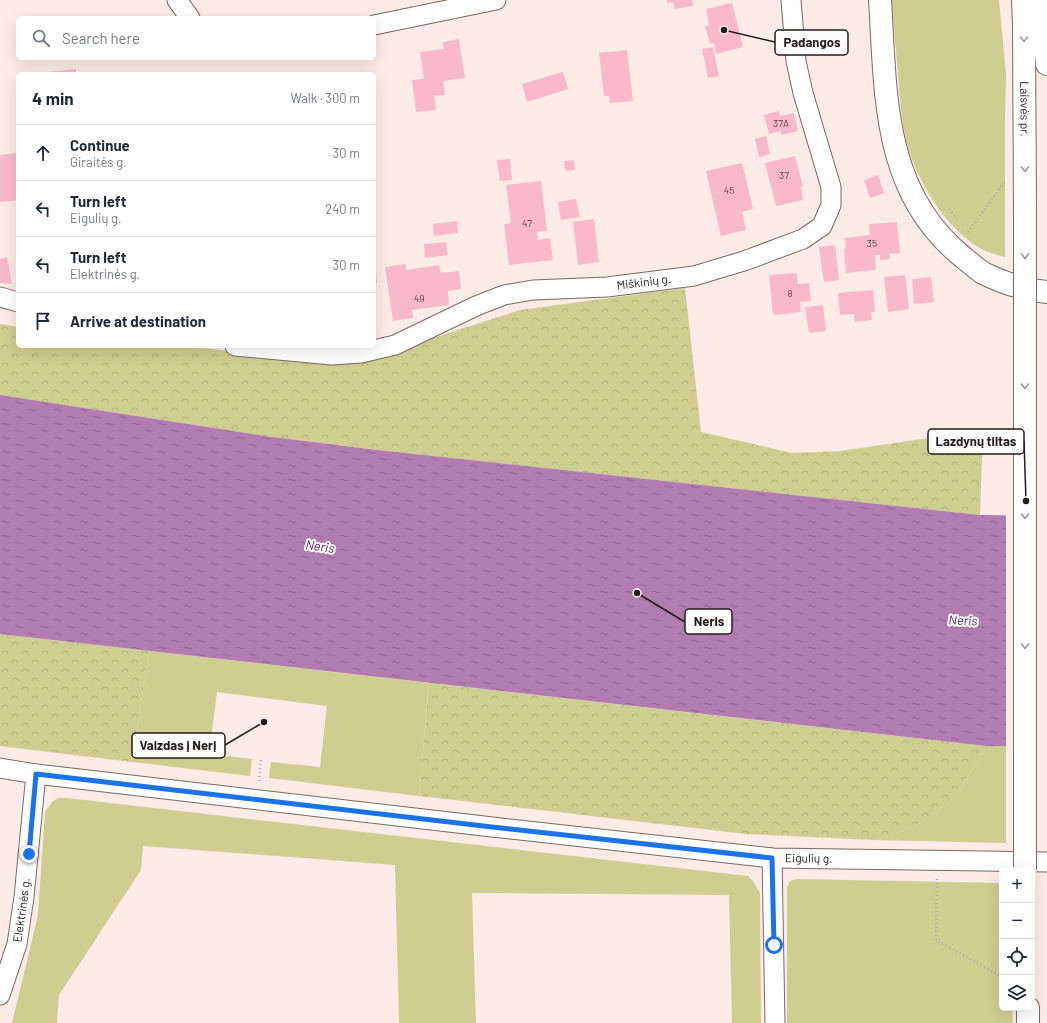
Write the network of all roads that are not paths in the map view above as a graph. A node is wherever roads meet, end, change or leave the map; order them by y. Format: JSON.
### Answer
{"nodes":[{"id":1,"x":177,"y":0,"type":"edge"},
{"id":2,"x":496,"y":0,"type":"edge"},
{"id":3,"x":791,"y":0,"type":"edge"},
{"id":4,"x":880,"y":0,"type":"edge"},
{"id":5,"x":1022,"y":0,"type":"edge"},
{"id":6,"x":1036,"y":0,"type":"edge"},
{"id":7,"x":189,"y":16,"type":"edge"},
{"id":8,"x":376,"y":25,"type":"edge"},
{"id":9,"x":1047,"y":64,"type":"edge"},
{"id":10,"x":1047,"y":292,"type":"edge"},
{"id":11,"x":0,"y":297,"type":"edge"},
{"id":12,"x":16,"y":301,"type":"edge"},
{"id":13,"x":254,"y":348,"type":"edge"},
{"id":14,"x":0,"y":768,"type":"edge"},
{"id":15,"x":36,"y":774,"type":"junction"},
{"id":16,"x":772,"y":858,"type":"junction"},
{"id":17,"x":1047,"y":862,"type":"edge"},
{"id":18,"x":1025,"y":867,"type":"edge"},
{"id":19,"x":0,"y":995,"type":"edge"},
{"id":20,"x":1028,"y":1011,"type":"edge"},
{"id":21,"x":775,"y":1023,"type":"edge"},
{"id":22,"x":1028,"y":1023,"type":"edge"}],
"edges":[{"from":1,"to":7,"type":"street"},
{"from":2,"to":8,"type":"street"},
{"from":3,"to":13,"type":"street","name":"Miškinių g."},
{"from":4,"to":10,"type":"highway"},
{"from":5,"to":18,"type":"highway","name":"Laisvės pr.","one_way":true,"bridge":true},
{"from":6,"to":9,"type":"highway"},
{"from":11,"to":12,"type":"street"},
{"from":14,"to":15,"type":"street","name":"Eigulių g."},
{"from":15,"to":16,"type":"street","name":"Eigulių g."},
{"from":15,"to":19,"type":"street","name":"Elektrinės g."},
{"from":16,"to":17,"type":"street","name":"Eigulių g."},
{"from":16,"to":21,"type":"street"},
{"from":20,"to":22,"type":"highway"}]}
